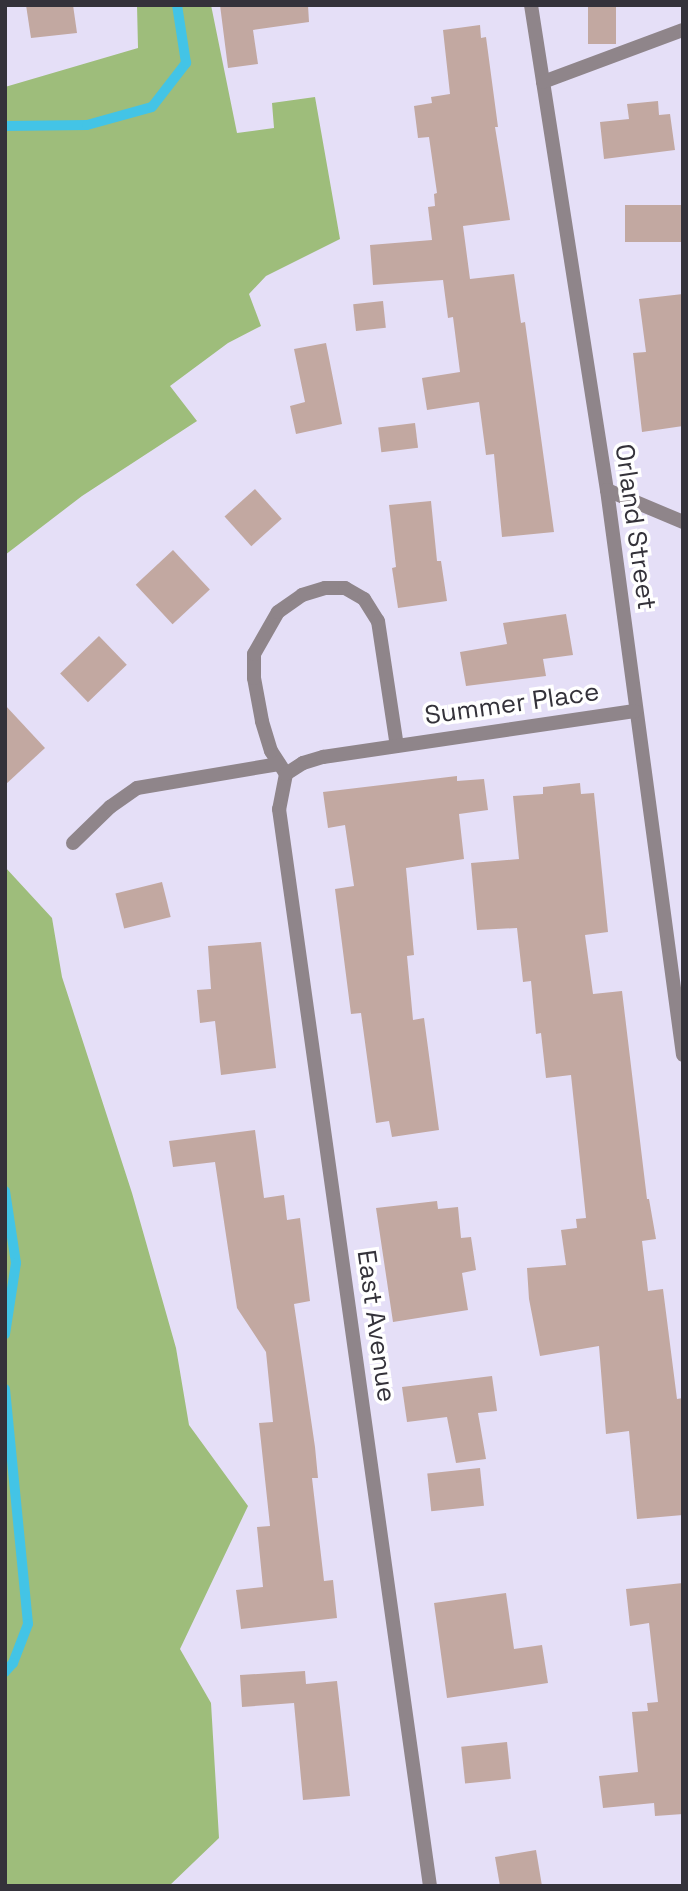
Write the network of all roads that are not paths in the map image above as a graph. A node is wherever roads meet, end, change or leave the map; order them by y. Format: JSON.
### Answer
{"nodes":[{"id":1,"x":531,"y":5,"type":"edge"},
{"id":2,"x":683,"y":30,"type":"edge"},
{"id":3,"x":543,"y":82,"type":"junction"},
{"id":4,"x":607,"y":490,"type":"junction"},
{"id":5,"x":683,"y":522,"type":"edge"},
{"id":6,"x":635,"y":711,"type":"junction"},
{"id":7,"x":397,"y":746,"type":"junction"},
{"id":8,"x":283,"y":769,"type":"junction"},
{"id":9,"x":73,"y":843,"type":"dead end"},
{"id":10,"x":683,"y":1055,"type":"edge"},
{"id":11,"x":429,"y":1886,"type":"edge"}],
"edges":[{"from":1,"to":3,"type":"street","name":"Orland Street"},
{"from":2,"to":3,"type":"street"},
{"from":3,"to":4,"type":"street","name":"Orland Street"},
{"from":4,"to":5,"type":"street"},
{"from":4,"to":6,"type":"street","name":"Orland Street"},
{"from":6,"to":7,"type":"street","name":"Summer Place"},
{"from":6,"to":10,"type":"street","name":"Orland Street"},
{"from":7,"to":8,"type":"street","name":"Summer Place"},
{"from":7,"to":8,"type":"street","name":"Summer Place"},
{"from":8,"to":9,"type":"street"},
{"from":8,"to":11,"type":"street","name":"East Avenue"}]}
